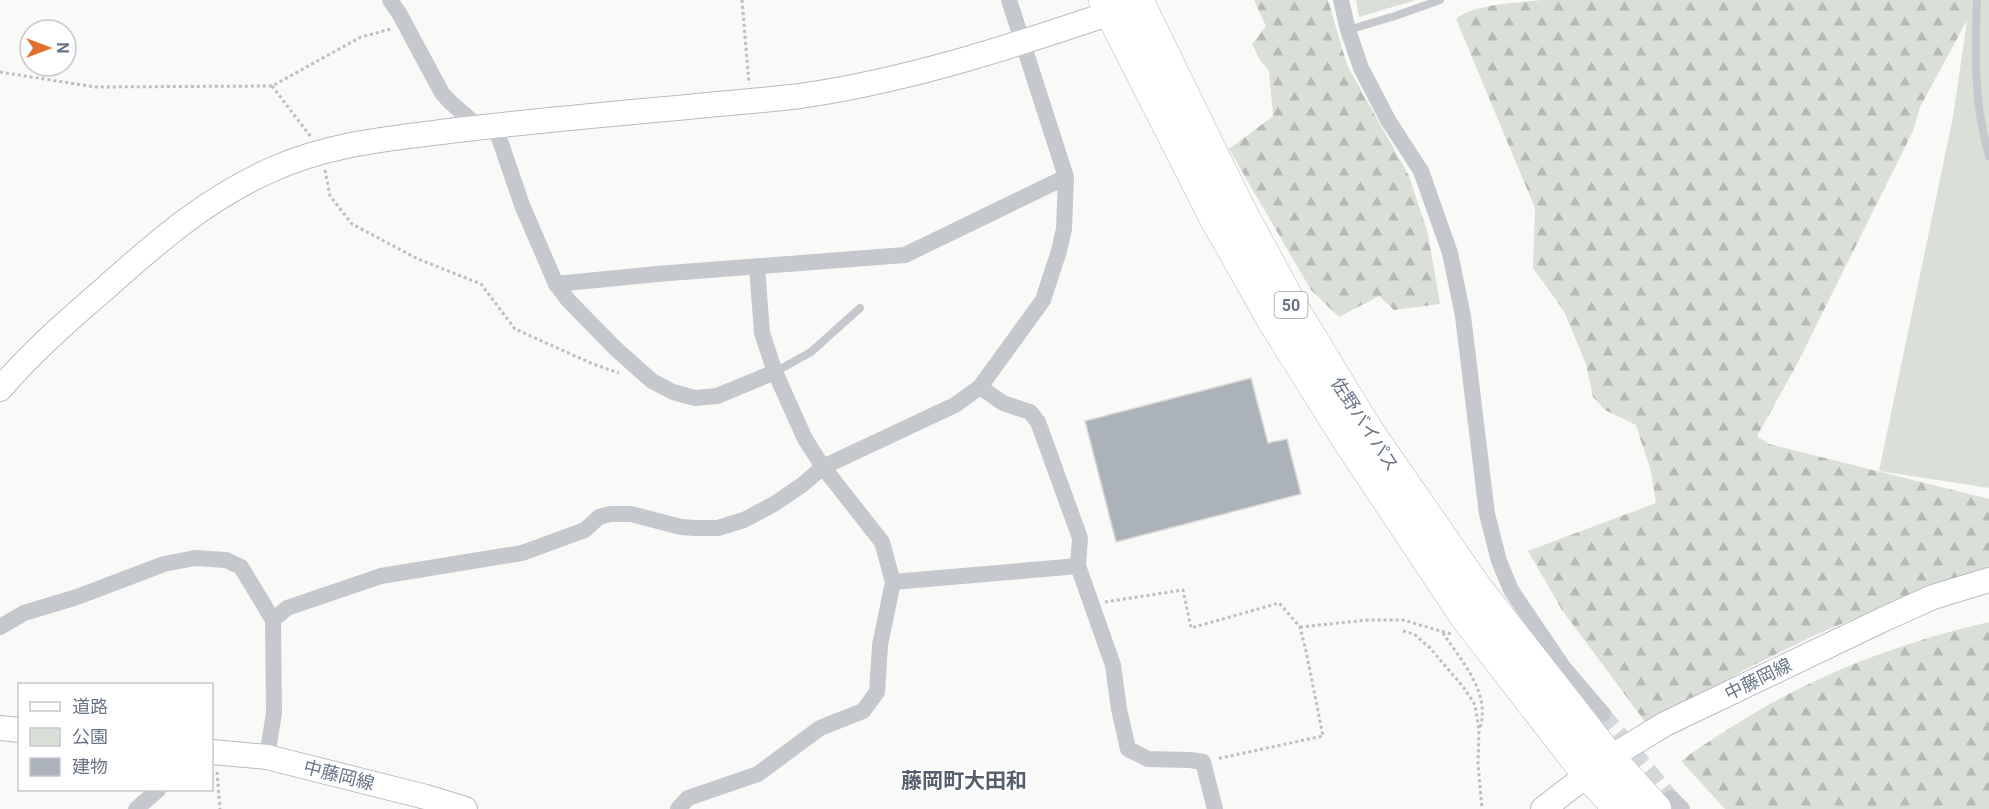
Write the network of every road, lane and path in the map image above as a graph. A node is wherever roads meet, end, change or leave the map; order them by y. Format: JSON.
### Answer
{"nodes":[{"id":1,"x":390,"y":0,"type":"edge"},
{"id":2,"x":742,"y":0,"type":"edge"},
{"id":3,"x":1010,"y":0,"type":"edge"},
{"id":4,"x":1341,"y":0,"type":"edge"},
{"id":5,"x":1440,"y":0,"type":"edge"},
{"id":6,"x":1977,"y":0,"type":"edge"},
{"id":7,"x":1128,"y":4,"type":"edge"},
{"id":8,"x":395,"y":27,"type":"dead end"},
{"id":9,"x":1348,"y":30,"type":"junction"},
{"id":10,"x":1022,"y":42,"type":"junction"},
{"id":11,"x":0,"y":72,"type":"edge"},
{"id":12,"x":272,"y":86,"type":"junction"},
{"id":13,"x":750,"y":100,"type":"junction"},
{"id":14,"x":488,"y":127,"type":"junction"},
{"id":15,"x":322,"y":152,"type":"junction"},
{"id":16,"x":1989,"y":156,"type":"edge"},
{"id":17,"x":1066,"y":177,"type":"junction"},
{"id":18,"x":758,"y":267,"type":"junction"},
{"id":19,"x":556,"y":284,"type":"junction"},
{"id":20,"x":860,"y":308,"type":"dead end"},
{"id":21,"x":775,"y":372,"type":"junction"},
{"id":22,"x":620,"y":374,"type":"dead end"},
{"id":23,"x":980,"y":387,"type":"junction"},
{"id":24,"x":0,"y":389,"type":"edge"},
{"id":25,"x":823,"y":467,"type":"junction"},
{"id":26,"x":1078,"y":566,"type":"junction"},
{"id":27,"x":1989,"y":580,"type":"edge"},
{"id":28,"x":893,"y":582,"type":"junction"},
{"id":29,"x":1091,"y":604,"type":"junction"},
{"id":30,"x":273,"y":620,"type":"junction"},
{"id":31,"x":0,"y":627,"type":"edge"},
{"id":32,"x":1300,"y":627,"type":"junction"},
{"id":33,"x":1403,"y":631,"type":"dead end"},
{"id":34,"x":1442,"y":632,"type":"junction"},
{"id":35,"x":1478,"y":633,"type":"junction"},
{"id":36,"x":1603,"y":714,"type":"tunnel mouth"},
{"id":37,"x":0,"y":728,"type":"edge"},
{"id":38,"x":18,"y":730,"type":"edge"},
{"id":39,"x":1479,"y":730,"type":"junction"},
{"id":40,"x":214,"y":752,"type":"edge"},
{"id":41,"x":267,"y":757,"type":"junction"},
{"id":42,"x":1203,"y":762,"type":"junction"},
{"id":43,"x":1599,"y":766,"type":"junction"},
{"id":44,"x":156,"y":791,"type":"edge"},
{"id":45,"x":1669,"y":805,"type":"edge"},
{"id":46,"x":136,"y":809,"type":"edge"},
{"id":47,"x":220,"y":809,"type":"edge"},
{"id":48,"x":465,"y":809,"type":"edge"},
{"id":49,"x":678,"y":809,"type":"edge"},
{"id":50,"x":1215,"y":809,"type":"edge"},
{"id":51,"x":1482,"y":809,"type":"edge"},
{"id":52,"x":1544,"y":809,"type":"edge"},
{"id":53,"x":1620,"y":809,"type":"edge"}],
"edges":[{"from":1,"to":14,"type":"street"},
{"from":2,"to":13,"type":"path"},
{"from":3,"to":10,"type":"street"},
{"from":4,"to":9,"type":"street"},
{"from":5,"to":9,"type":"lane"},
{"from":6,"to":16,"type":"lane"},
{"from":7,"to":10,"type":"street"},
{"from":7,"to":35,"type":"highway","name":"佐野バイパス","number":"50"},
{"from":7,"to":43,"type":"highway","name":"佐野バイパス","number":"50"},
{"from":8,"to":12,"type":"path"},
{"from":9,"to":36,"type":"street"},
{"from":10,"to":13,"type":"street"},
{"from":10,"to":17,"type":"street"},
{"from":11,"to":12,"type":"path"},
{"from":12,"to":15,"type":"path"},
{"from":13,"to":14,"type":"street"},
{"from":14,"to":15,"type":"street"},
{"from":14,"to":19,"type":"street"},
{"from":15,"to":22,"type":"path"},
{"from":15,"to":24,"type":"street"},
{"from":17,"to":18,"type":"street"},
{"from":17,"to":23,"type":"street"},
{"from":18,"to":19,"type":"street"},
{"from":18,"to":21,"type":"street"},
{"from":19,"to":21,"type":"street"},
{"from":20,"to":21,"type":"lane"},
{"from":21,"to":25,"type":"street"},
{"from":23,"to":25,"type":"street"},
{"from":23,"to":26,"type":"street"},
{"from":25,"to":28,"type":"street"},
{"from":25,"to":30,"type":"street"},
{"from":26,"to":28,"type":"street"},
{"from":26,"to":29,"type":"street"},
{"from":27,"to":43,"type":"street","name":"中藤岡線"},
{"from":28,"to":49,"type":"street"},
{"from":29,"to":32,"type":"path"},
{"from":29,"to":42,"type":"street"},
{"from":30,"to":31,"type":"street"},
{"from":30,"to":41,"type":"street"},
{"from":32,"to":34,"type":"path"},
{"from":32,"to":42,"type":"path"},
{"from":33,"to":39,"type":"path"},
{"from":34,"to":35,"type":"path"},
{"from":34,"to":39,"type":"path"},
{"from":35,"to":43,"type":"highway","name":"佐野バイパス","number":"50"},
{"from":37,"to":38,"type":"street"},
{"from":39,"to":51,"type":"path"},
{"from":40,"to":41,"type":"street","name":"中藤岡線"},
{"from":40,"to":47,"type":"path"},
{"from":41,"to":48,"type":"street","name":"中藤岡線"},
{"from":42,"to":50,"type":"street"},
{"from":43,"to":45,"type":"highway","name":"佐野バイパス","number":"50"},
{"from":43,"to":52,"type":"street","name":"中藤岡線"},
{"from":43,"to":53,"type":"highway","name":"佐野バイパス","number":"50"},
{"from":44,"to":46,"type":"street"}]}
